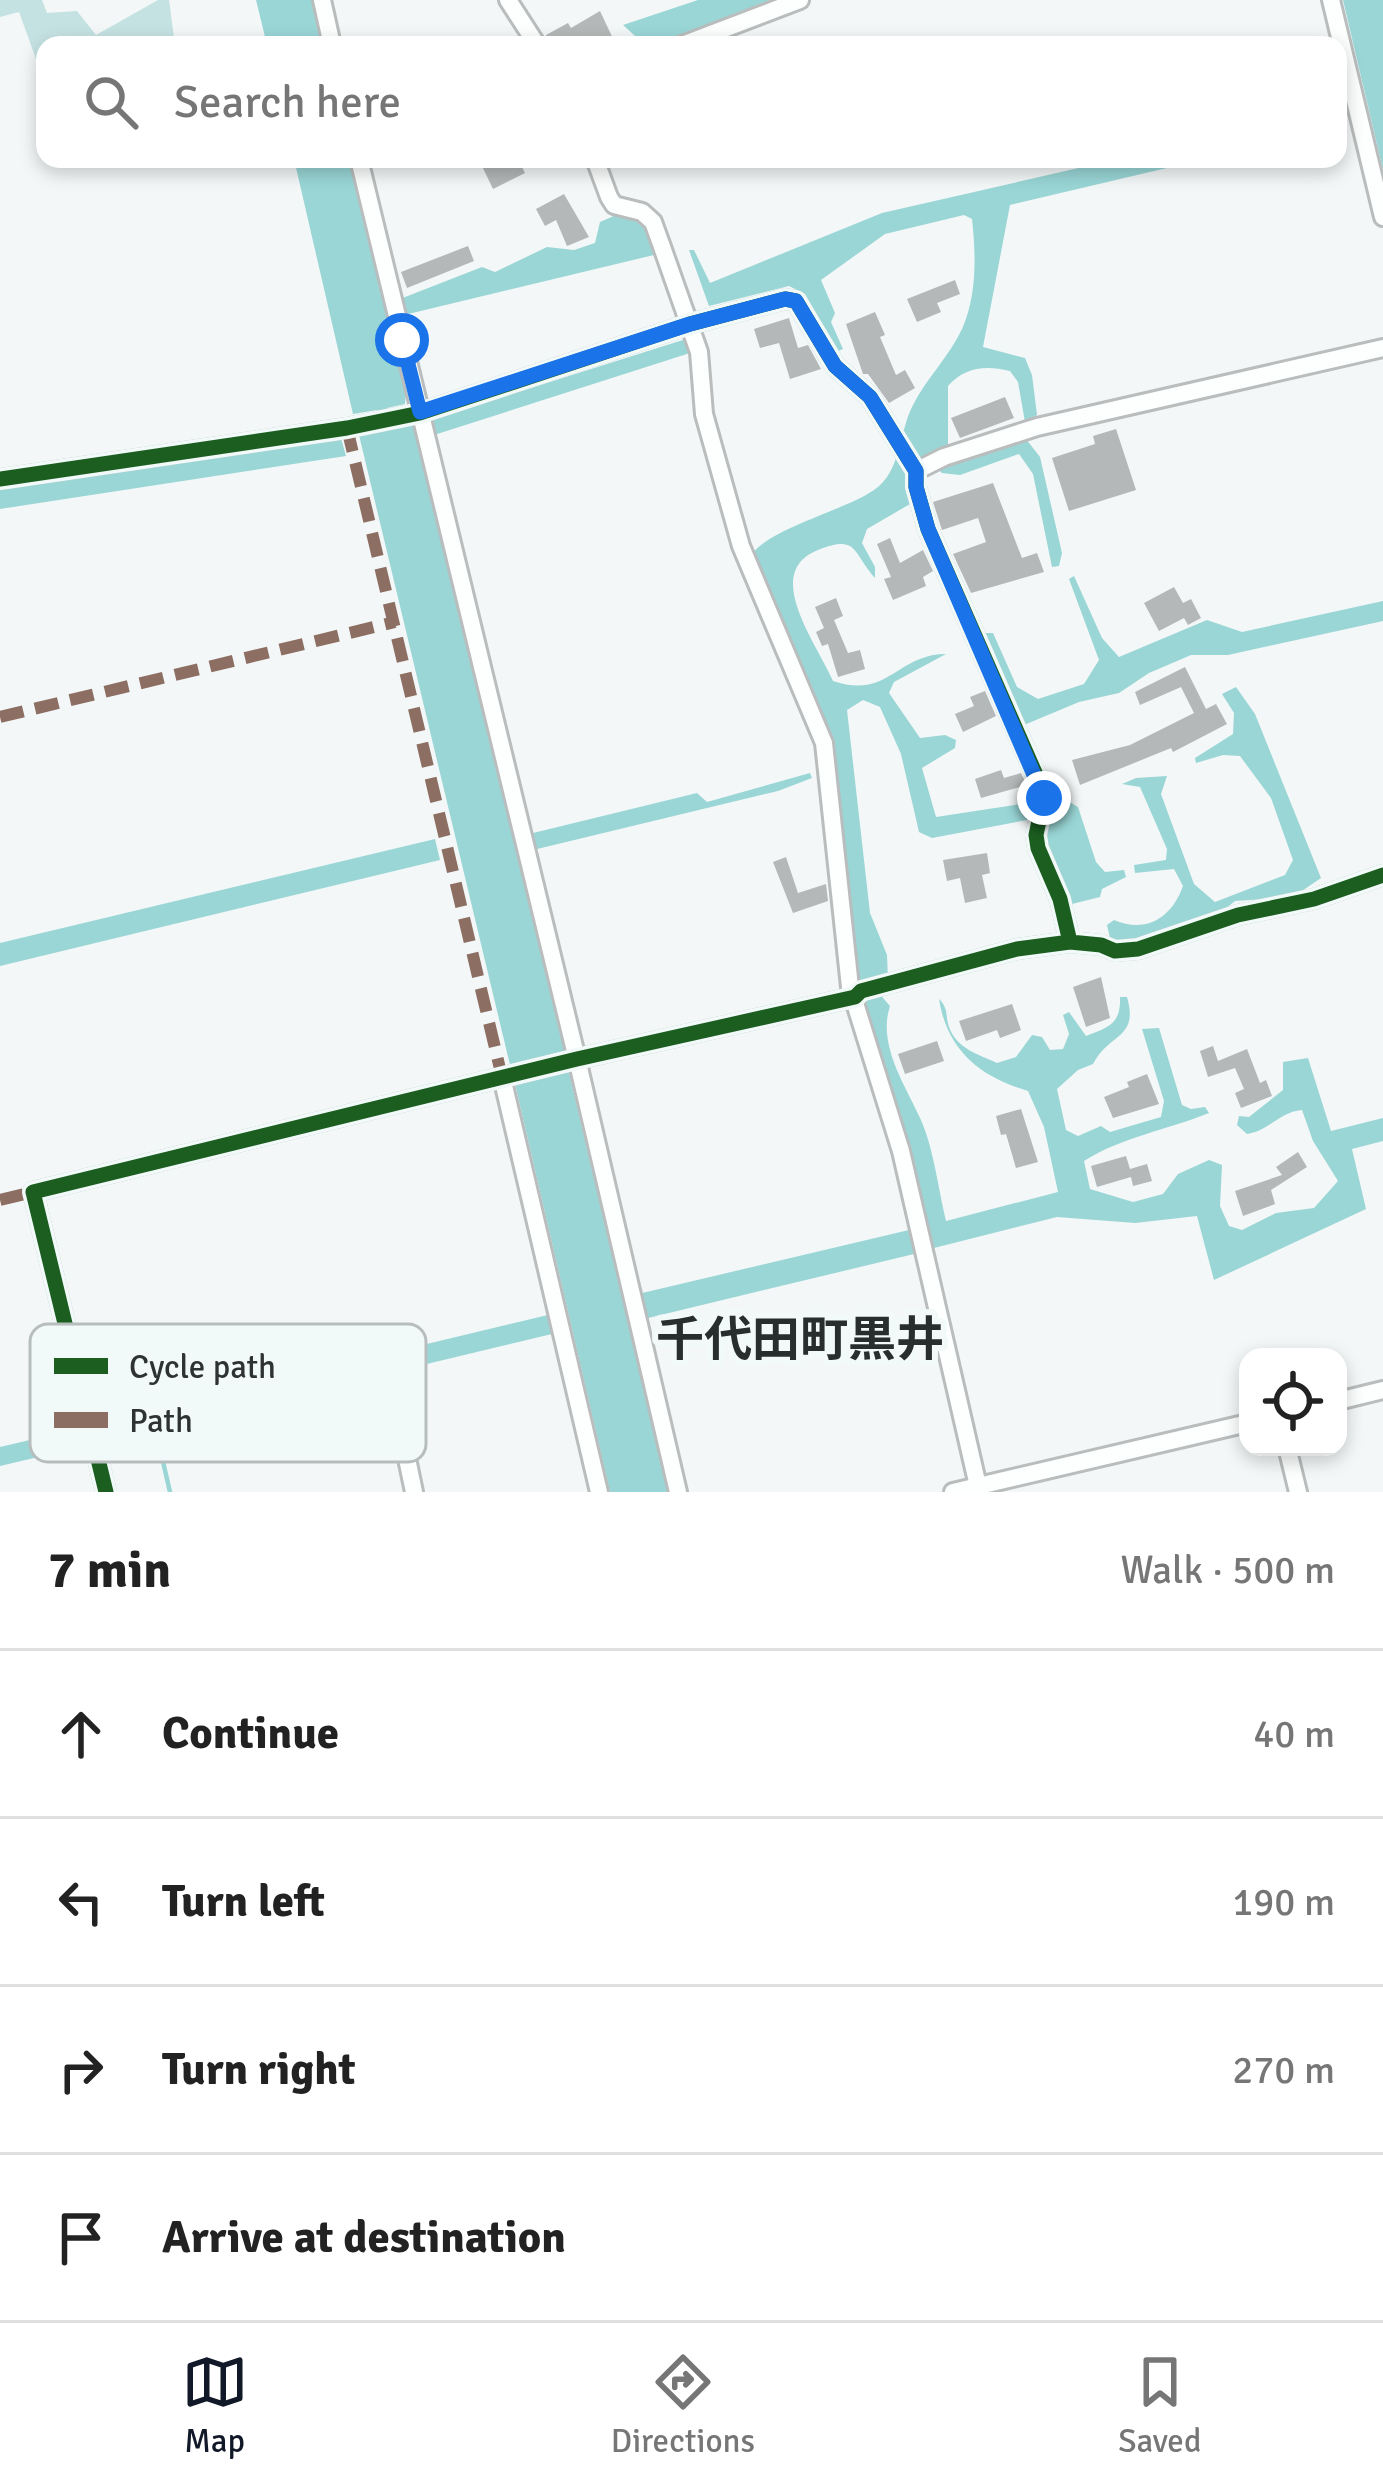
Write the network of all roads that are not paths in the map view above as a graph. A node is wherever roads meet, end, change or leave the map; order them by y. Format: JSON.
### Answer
{"nodes":[{"id":1,"x":322,"y":0,"type":"edge"},
{"id":2,"x":508,"y":0,"type":"edge"},
{"id":3,"x":800,"y":0,"type":"edge"},
{"id":4,"x":1331,"y":0,"type":"edge"},
{"id":5,"x":330,"y":36,"type":"edge"},
{"id":6,"x":531,"y":36,"type":"edge"},
{"id":7,"x":706,"y":36,"type":"edge"},
{"id":8,"x":1340,"y":36,"type":"edge"},
{"id":9,"x":1347,"y":67,"type":"edge"},
{"id":10,"x":361,"y":168,"type":"edge"},
{"id":11,"x":598,"y":168,"type":"edge"},
{"id":12,"x":1383,"y":217,"type":"edge"},
{"id":13,"x":690,"y":324,"type":"junction"},
{"id":14,"x":1383,"y":348,"type":"edge"},
{"id":15,"x":420,"y":412,"type":"junction"},
{"id":16,"x":916,"y":471,"type":"junction"},
{"id":17,"x":0,"y":479,"type":"edge"},
{"id":18,"x":1383,"y":875,"type":"edge"},
{"id":19,"x":1070,"y":942,"type":"junction"},
{"id":20,"x":865,"y":992,"type":"junction"},
{"id":21,"x":578,"y":1059,"type":"junction"},
{"id":22,"x":502,"y":1077,"type":"junction"},
{"id":23,"x":65,"y":1324,"type":"edge"},
{"id":24,"x":1383,"y":1390,"type":"edge"},
{"id":25,"x":1347,"y":1399,"type":"edge"},
{"id":26,"x":1239,"y":1425,"type":"edge"},
{"id":27,"x":1289,"y":1456,"type":"edge"},
{"id":28,"x":99,"y":1462,"type":"edge"},
{"id":29,"x":408,"y":1462,"type":"edge"},
{"id":30,"x":977,"y":1486,"type":"junction"},
{"id":31,"x":106,"y":1492,"type":"edge"},
{"id":32,"x":414,"y":1492,"type":"edge"},
{"id":33,"x":599,"y":1492,"type":"edge"},
{"id":34,"x":678,"y":1492,"type":"edge"},
{"id":35,"x":953,"y":1492,"type":"edge"},
{"id":36,"x":1298,"y":1492,"type":"edge"}],
"edges":[{"from":1,"to":5,"type":"street"},
{"from":2,"to":6,"type":"street"},
{"from":3,"to":7,"type":"street"},
{"from":4,"to":8,"type":"street"},
{"from":9,"to":12,"type":"street"},
{"from":10,"to":15,"type":"street"},
{"from":11,"to":13,"type":"street"},
{"from":13,"to":15,"type":"street"},
{"from":13,"to":16,"type":"street"},
{"from":13,"to":20,"type":"street"},
{"from":14,"to":16,"type":"street"},
{"from":15,"to":17,"type":"street"},
{"from":15,"to":21,"type":"street"},
{"from":16,"to":19,"type":"street"},
{"from":18,"to":19,"type":"street"},
{"from":19,"to":20,"type":"street"},
{"from":20,"to":21,"type":"street"},
{"from":20,"to":30,"type":"street"},
{"from":21,"to":22,"type":"street"},
{"from":21,"to":34,"type":"street"},
{"from":22,"to":23,"type":"street"},
{"from":22,"to":33,"type":"street"},
{"from":24,"to":25,"type":"street"},
{"from":26,"to":30,"type":"street"},
{"from":27,"to":36,"type":"street"},
{"from":28,"to":31,"type":"street"},
{"from":29,"to":32,"type":"street"},
{"from":30,"to":35,"type":"street"}]}
